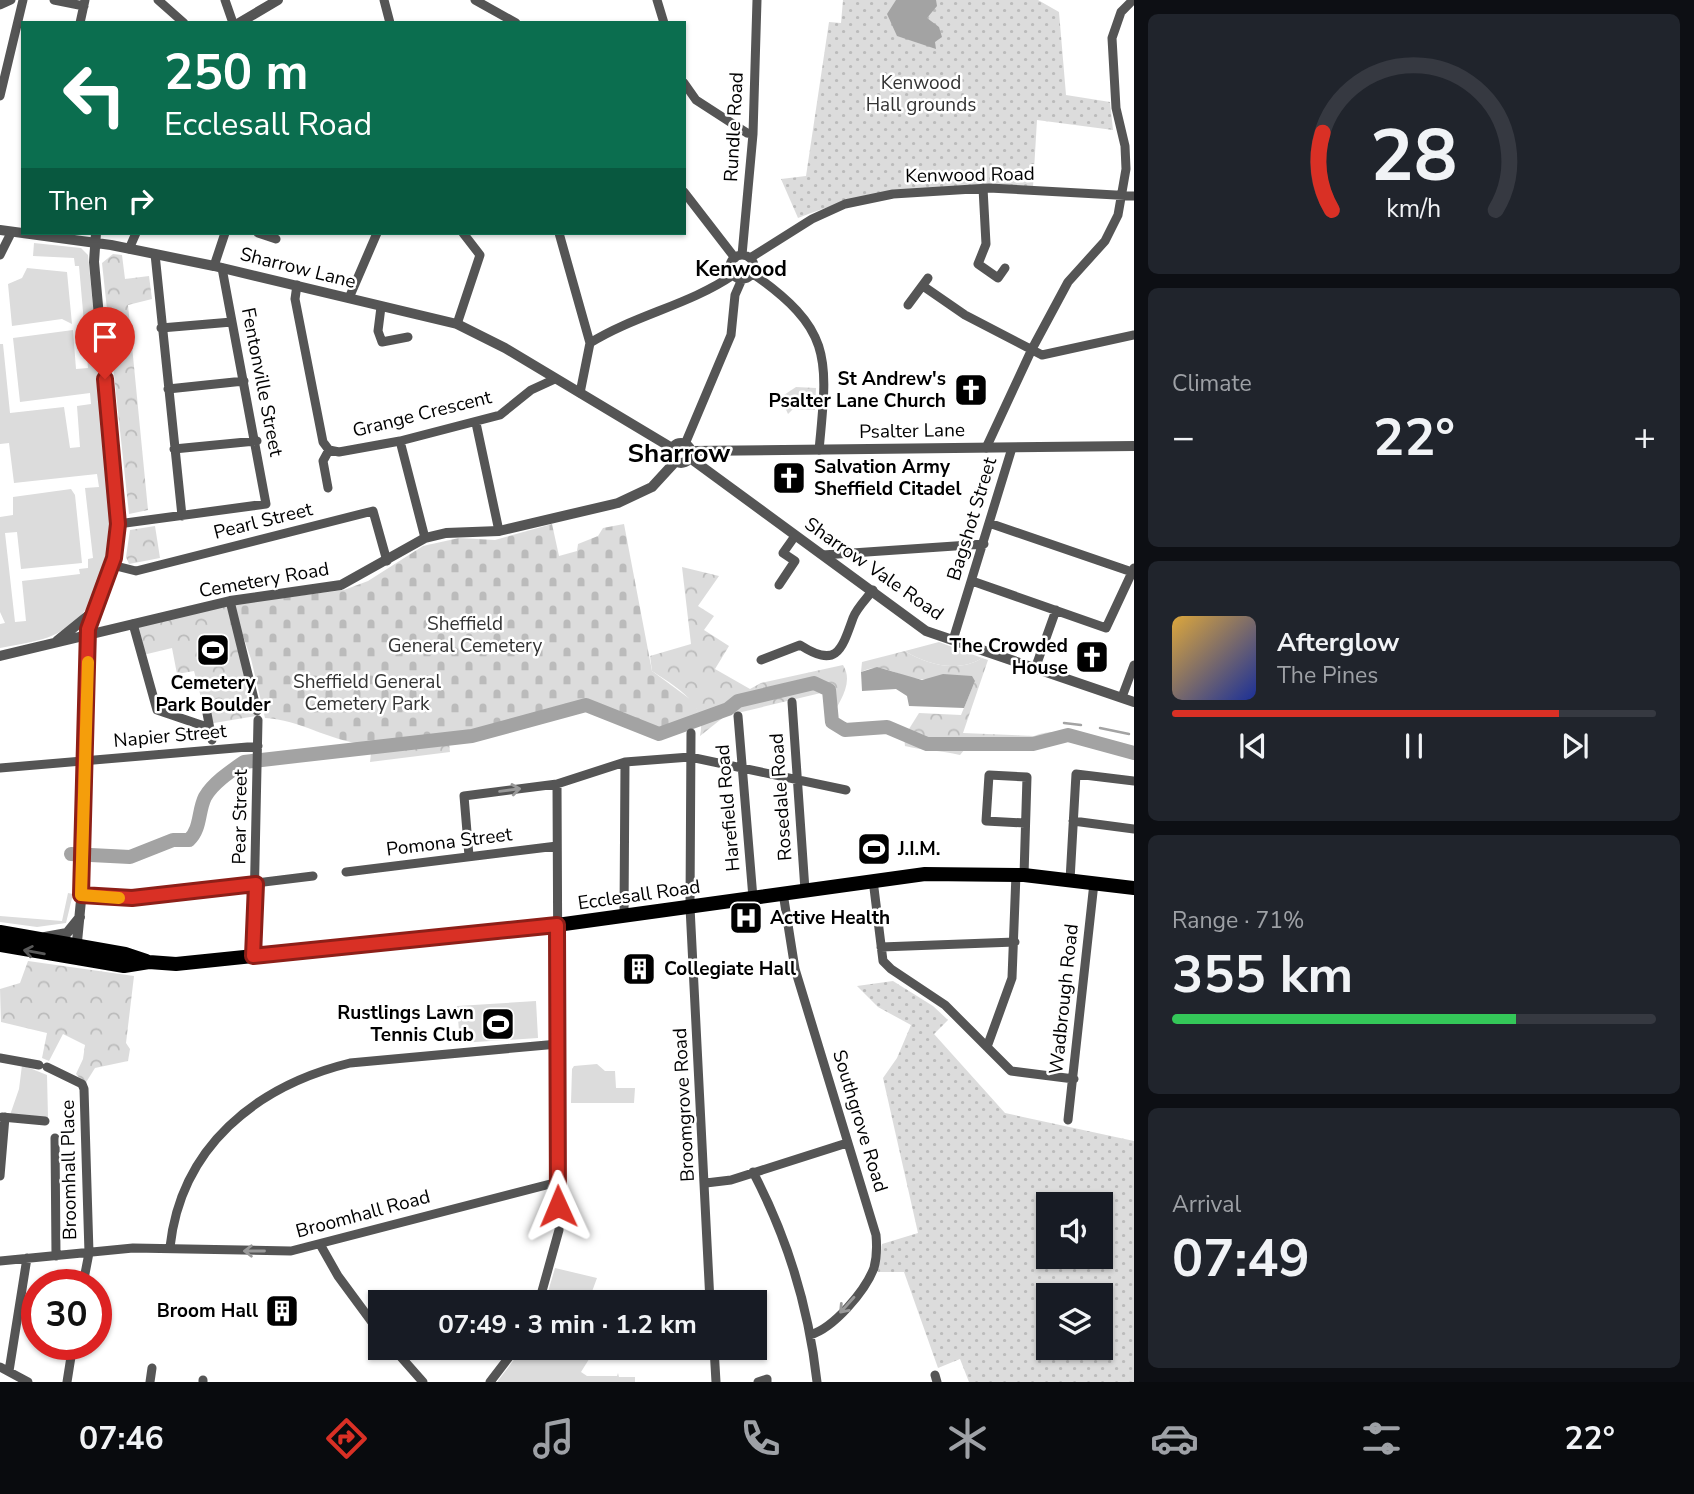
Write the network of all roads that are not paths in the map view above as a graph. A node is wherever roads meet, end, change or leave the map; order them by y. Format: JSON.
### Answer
{"nodes":[{"id":1,"x":11,"y":0,"type":"edge"},
{"id":2,"x":23,"y":0,"type":"edge"},
{"id":3,"x":54,"y":0,"type":"edge"},
{"id":4,"x":158,"y":0,"type":"edge"},
{"id":5,"x":225,"y":0,"type":"edge"},
{"id":6,"x":261,"y":0,"type":"edge"},
{"id":7,"x":278,"y":0,"type":"edge"},
{"id":8,"x":384,"y":0,"type":"edge"},
{"id":9,"x":475,"y":0,"type":"edge"},
{"id":10,"x":657,"y":0,"type":"edge"},
{"id":11,"x":757,"y":0,"type":"edge"},
{"id":12,"x":1129,"y":1,"type":"edge"},
{"id":13,"x":84,"y":3,"type":"edge"},
{"id":14,"x":0,"y":5,"type":"edge"},
{"id":15,"x":256,"y":12,"type":"junction"},
{"id":16,"x":80,"y":21,"type":"edge"},
{"id":17,"x":182,"y":21,"type":"edge"},
{"id":18,"x":232,"y":21,"type":"edge"},
{"id":19,"x":242,"y":21,"type":"edge"},
{"id":20,"x":389,"y":21,"type":"edge"},
{"id":21,"x":512,"y":21,"type":"edge"},
{"id":22,"x":663,"y":21,"type":"edge"},
{"id":23,"x":686,"y":86,"type":"edge"},
{"id":24,"x":0,"y":96,"type":"edge"},
{"id":25,"x":753,"y":134,"type":"junction"},
{"id":26,"x":983,"y":188,"type":"junction"},
{"id":27,"x":686,"y":194,"type":"edge"},
{"id":28,"x":1134,"y":196,"type":"edge"},
{"id":29,"x":1123,"y":197,"type":"junction"},
{"id":30,"x":5,"y":232,"type":"edge"},
{"id":31,"x":47,"y":235,"type":"edge"},
{"id":32,"x":135,"y":235,"type":"edge"},
{"id":33,"x":225,"y":235,"type":"edge"},
{"id":34,"x":264,"y":235,"type":"edge"},
{"id":35,"x":376,"y":235,"type":"edge"},
{"id":36,"x":465,"y":235,"type":"edge"},
{"id":37,"x":560,"y":235,"type":"edge"},
{"id":38,"x":96,"y":238,"type":"edge"},
{"id":39,"x":276,"y":239,"type":"dead end"},
{"id":40,"x":128,"y":249,"type":"junction"},
{"id":41,"x":155,"y":254,"type":"junction"},
{"id":42,"x":0,"y":255,"type":"edge"},
{"id":43,"x":742,"y":257,"type":"junction"},
{"id":44,"x":218,"y":267,"type":"junction"},
{"id":45,"x":1005,"y":268,"type":"dead end"},
{"id":46,"x":752,"y":273,"type":"junction"},
{"id":47,"x":738,"y":277,"type":"junction"},
{"id":48,"x":297,"y":285,"type":"junction"},
{"id":49,"x":349,"y":298,"type":"junction"},
{"id":50,"x":908,"y":305,"type":"dead end"},
{"id":51,"x":381,"y":307,"type":"junction"},
{"id":52,"x":232,"y":322,"type":"junction"},
{"id":53,"x":457,"y":324,"type":"junction"},
{"id":54,"x":161,"y":328,"type":"junction"},
{"id":55,"x":1134,"y":335,"type":"edge"},
{"id":56,"x":408,"y":337,"type":"dead end"},
{"id":57,"x":590,"y":343,"type":"junction"},
{"id":58,"x":1032,"y":349,"type":"junction"},
{"id":59,"x":555,"y":379,"type":"junction"},
{"id":60,"x":244,"y":381,"type":"junction"},
{"id":61,"x":168,"y":389,"type":"junction"},
{"id":62,"x":580,"y":393,"type":"junction"},
{"id":63,"x":477,"y":423,"type":"junction"},
{"id":64,"x":257,"y":441,"type":"junction"},
{"id":65,"x":400,"y":441,"type":"junction"},
{"id":66,"x":1134,"y":446,"type":"edge"},
{"id":67,"x":672,"y":448,"type":"junction"},
{"id":68,"x":986,"y":448,"type":"junction"},
{"id":69,"x":1012,"y":448,"type":"junction"},
{"id":70,"x":174,"y":449,"type":"junction"},
{"id":71,"x":329,"y":450,"type":"junction"},
{"id":72,"x":819,"y":450,"type":"junction"},
{"id":73,"x":688,"y":451,"type":"junction"},
{"id":74,"x":675,"y":461,"type":"junction"},
{"id":75,"x":328,"y":488,"type":"dead end"},
{"id":76,"x":182,"y":516,"type":"junction"},
{"id":77,"x":989,"y":523,"type":"junction"},
{"id":78,"x":118,"y":524,"type":"junction"},
{"id":79,"x":499,"y":531,"type":"junction"},
{"id":80,"x":796,"y":536,"type":"junction"},
{"id":81,"x":425,"y":538,"type":"junction"},
{"id":82,"x":984,"y":544,"type":"junction"},
{"id":83,"x":823,"y":555,"type":"junction"},
{"id":84,"x":387,"y":561,"type":"junction"},
{"id":85,"x":112,"y":565,"type":"junction"},
{"id":86,"x":1133,"y":570,"type":"edge"},
{"id":87,"x":972,"y":580,"type":"junction"},
{"id":88,"x":779,"y":584,"type":"dead end"},
{"id":89,"x":873,"y":590,"type":"junction"},
{"id":90,"x":230,"y":601,"type":"junction"},
{"id":91,"x":95,"y":610,"type":"junction"},
{"id":92,"x":1056,"y":610,"type":"junction"},
{"id":93,"x":133,"y":624,"type":"junction"},
{"id":94,"x":88,"y":634,"type":"junction"},
{"id":95,"x":953,"y":640,"type":"junction"},
{"id":96,"x":55,"y":643,"type":"junction"},
{"id":97,"x":0,"y":656,"type":"edge"},
{"id":98,"x":761,"y":660,"type":"dead end"},
{"id":99,"x":1134,"y":665,"type":"edge"},
{"id":100,"x":1036,"y":666,"type":"junction"},
{"id":101,"x":1122,"y":697,"type":"junction"},
{"id":102,"x":792,"y":702,"type":"dead end"},
{"id":103,"x":1134,"y":702,"type":"edge"},
{"id":104,"x":206,"y":708,"type":"dead end"},
{"id":105,"x":738,"y":716,"type":"dead end"},
{"id":106,"x":210,"y":728,"type":"junction"},
{"id":107,"x":691,"y":733,"type":"dead end"},
{"id":108,"x":212,"y":740,"type":"dead end"},
{"id":109,"x":258,"y":751,"type":"junction"},
{"id":110,"x":690,"y":757,"type":"junction"},
{"id":111,"x":86,"y":762,"type":"junction"},
{"id":112,"x":625,"y":762,"type":"junction"},
{"id":113,"x":0,"y":768,"type":"edge"},
{"id":114,"x":743,"y":769,"type":"junction"},
{"id":115,"x":797,"y":780,"type":"junction"},
{"id":116,"x":1134,"y":781,"type":"edge"},
{"id":117,"x":557,"y":784,"type":"junction"},
{"id":118,"x":846,"y":790,"type":"dead end"},
{"id":119,"x":1073,"y":821,"type":"junction"},
{"id":120,"x":1025,"y":823,"type":"junction"},
{"id":121,"x":1134,"y":829,"type":"edge"},
{"id":122,"x":557,"y":846,"type":"junction"},
{"id":123,"x":469,"y":856,"type":"junction"},
{"id":124,"x":346,"y":872,"type":"dead end"},
{"id":125,"x":1020,"y":875,"type":"junction"},
{"id":126,"x":313,"y":876,"type":"dead end"},
{"id":127,"x":873,"y":880,"type":"junction"},
{"id":128,"x":1070,"y":880,"type":"junction"},
{"id":129,"x":1094,"y":883,"type":"junction"},
{"id":130,"x":256,"y":884,"type":"junction"},
{"id":131,"x":1134,"y":888,"type":"edge"},
{"id":132,"x":805,"y":890,"type":"junction"},
{"id":133,"x":783,"y":893,"type":"junction"},
{"id":134,"x":81,"y":895,"type":"junction"},
{"id":135,"x":753,"y":898,"type":"junction"},
{"id":136,"x":690,"y":907,"type":"junction"},
{"id":137,"x":624,"y":916,"type":"junction"},
{"id":138,"x":79,"y":917,"type":"junction"},
{"id":139,"x":557,"y":925,"type":"junction"},
{"id":140,"x":0,"y":932,"type":"edge"},
{"id":141,"x":32,"y":939,"type":"junction"},
{"id":142,"x":1015,"y":943,"type":"junction"},
{"id":143,"x":0,"y":946,"type":"edge"},
{"id":144,"x":881,"y":947,"type":"junction"},
{"id":145,"x":74,"y":952,"type":"junction"},
{"id":146,"x":253,"y":956,"type":"junction"},
{"id":147,"x":558,"y":1044,"type":"junction"},
{"id":148,"x":987,"y":1047,"type":"junction"},
{"id":149,"x":0,"y":1058,"type":"edge"},
{"id":150,"x":1074,"y":1079,"type":"junction"},
{"id":151,"x":2,"y":1117,"type":"edge"},
{"id":152,"x":1068,"y":1120,"type":"dead end"},
{"id":153,"x":45,"y":1121,"type":"dead end"},
{"id":154,"x":55,"y":1138,"type":"dead end"},
{"id":155,"x":847,"y":1143,"type":"junction"},
{"id":156,"x":753,"y":1172,"type":"junction"},
{"id":157,"x":0,"y":1176,"type":"edge"},
{"id":158,"x":558,"y":1182,"type":"junction"},
{"id":159,"x":706,"y":1183,"type":"junction"},
{"id":160,"x":321,"y":1245,"type":"junction"},
{"id":161,"x":170,"y":1247,"type":"junction"},
{"id":162,"x":89,"y":1253,"type":"junction"},
{"id":163,"x":56,"y":1256,"type":"junction"},
{"id":164,"x":27,"y":1258,"type":"junction"},
{"id":165,"x":0,"y":1261,"type":"edge"},
{"id":166,"x":86,"y":1269,"type":"edge"},
{"id":167,"x":542,"y":1290,"type":"edge"},
{"id":168,"x":710,"y":1290,"type":"edge"},
{"id":169,"x":368,"y":1317,"type":"edge"},
{"id":170,"x":810,"y":1335,"type":"junction"},
{"id":171,"x":70,"y":1360,"type":"edge"},
{"id":172,"x":404,"y":1360,"type":"edge"},
{"id":173,"x":507,"y":1360,"type":"edge"},
{"id":174,"x":715,"y":1360,"type":"edge"},
{"id":175,"x":152,"y":1368,"type":"dead end"},
{"id":176,"x":5,"y":1369,"type":"edge"},
{"id":177,"x":28,"y":1382,"type":"edge"},
{"id":178,"x":67,"y":1382,"type":"edge"},
{"id":179,"x":150,"y":1382,"type":"edge"},
{"id":180,"x":423,"y":1382,"type":"edge"},
{"id":181,"x":490,"y":1382,"type":"edge"},
{"id":182,"x":716,"y":1382,"type":"edge"},
{"id":183,"x":758,"y":1382,"type":"edge"},
{"id":184,"x":767,"y":1382,"type":"edge"},
{"id":185,"x":817,"y":1382,"type":"edge"}],
"edges":[{"from":1,"to":14,"type":"street"},
{"from":2,"to":24,"type":"street"},
{"from":3,"to":13,"type":"street"},
{"from":4,"to":17,"type":"street"},
{"from":5,"to":18,"type":"street"},
{"from":6,"to":15,"type":"street"},
{"from":7,"to":15,"type":"street"},
{"from":8,"to":20,"type":"street"},
{"from":9,"to":21,"type":"street"},
{"from":10,"to":22,"type":"street"},
{"from":11,"to":25,"type":"street","name":"Rundle Road"},
{"from":12,"to":29,"type":"street"},
{"from":13,"to":16,"type":"street"},
{"from":15,"to":19,"type":"street"},
{"from":23,"to":25,"type":"street"},
{"from":25,"to":43,"type":"street","name":"Rundle Road"},
{"from":26,"to":29,"type":"street","name":"Kenwood Road"},
{"from":26,"to":43,"type":"street","name":"Kenwood Road"},
{"from":26,"to":45,"type":"street"},
{"from":27,"to":43,"type":"street"},
{"from":28,"to":29,"type":"street","name":"Kenwood Road"},
{"from":29,"to":58,"type":"street"},
{"from":30,"to":42,"type":"street"},
{"from":31,"to":38,"type":"street","name":"Sharrow Lane"},
{"from":32,"to":40,"type":"street"},
{"from":33,"to":44,"type":"street"},
{"from":34,"to":39,"type":"street"},
{"from":35,"to":49,"type":"street"},
{"from":36,"to":53,"type":"street"},
{"from":37,"to":57,"type":"street"},
{"from":38,"to":40,"type":"street","name":"Sharrow Lane"},
{"from":38,"to":78,"type":"street"},
{"from":40,"to":41,"type":"street","name":"Sharrow Lane"},
{"from":41,"to":44,"type":"street","name":"Sharrow Lane"},
{"from":41,"to":54,"type":"street"},
{"from":43,"to":46,"type":"street"},
{"from":43,"to":47,"type":"street"},
{"from":44,"to":48,"type":"street","name":"Sharrow Lane"},
{"from":44,"to":52,"type":"street","name":"Fentonville Street"},
{"from":46,"to":47,"type":"street"},
{"from":46,"to":72,"type":"street"},
{"from":47,"to":57,"type":"street"},
{"from":47,"to":73,"type":"street"},
{"from":48,"to":49,"type":"street","name":"Sharrow Lane"},
{"from":48,"to":71,"type":"street","name":"Grange Crescent"},
{"from":49,"to":51,"type":"street","name":"Sharrow Lane"},
{"from":50,"to":58,"type":"street"},
{"from":51,"to":53,"type":"street","name":"Sharrow Lane"},
{"from":51,"to":56,"type":"street"},
{"from":52,"to":54,"type":"street"},
{"from":52,"to":60,"type":"street","name":"Fentonville Street"},
{"from":53,"to":59,"type":"street","name":"Sharrow Lane"},
{"from":54,"to":61,"type":"street"},
{"from":55,"to":58,"type":"street"},
{"from":57,"to":62,"type":"street"},
{"from":58,"to":68,"type":"street"},
{"from":59,"to":62,"type":"street","name":"Sharrow Lane"},
{"from":59,"to":63,"type":"street","name":"Grange Crescent"},
{"from":60,"to":61,"type":"street"},
{"from":60,"to":64,"type":"street","name":"Fentonville Street"},
{"from":61,"to":70,"type":"street"},
{"from":62,"to":67,"type":"street","name":"Sharrow Lane"},
{"from":63,"to":65,"type":"street","name":"Grange Crescent"},
{"from":63,"to":79,"type":"street"},
{"from":64,"to":70,"type":"street"},
{"from":64,"to":76,"type":"street","name":"Fentonville Street"},
{"from":65,"to":71,"type":"street","name":"Grange Crescent"},
{"from":65,"to":81,"type":"street"},
{"from":66,"to":69,"type":"street","name":"Psalter Lane"},
{"from":67,"to":73,"type":"street"},
{"from":67,"to":74,"type":"street"},
{"from":68,"to":69,"type":"street","name":"Psalter Lane"},
{"from":68,"to":72,"type":"street","name":"Psalter Lane"},
{"from":69,"to":77,"type":"street","name":"Bagshot Street"},
{"from":70,"to":76,"type":"street"},
{"from":71,"to":75,"type":"street","name":"Grange Crescent"},
{"from":72,"to":73,"type":"street","name":"Psalter Lane"},
{"from":73,"to":74,"type":"street"},
{"from":73,"to":80,"type":"street","name":"Sharrow Vale Road"},
{"from":74,"to":79,"type":"street","name":"Cemetery Road"},
{"from":76,"to":78,"type":"street"},
{"from":77,"to":82,"type":"street","name":"Bagshot Street"},
{"from":77,"to":86,"type":"street"},
{"from":78,"to":85,"type":"street"},
{"from":79,"to":81,"type":"street","name":"Cemetery Road"},
{"from":80,"to":83,"type":"street","name":"Sharrow Vale Road"},
{"from":80,"to":88,"type":"street"},
{"from":81,"to":84,"type":"street","name":"Cemetery Road"},
{"from":82,"to":83,"type":"street"},
{"from":82,"to":87,"type":"street","name":"Bagshot Street"},
{"from":83,"to":89,"type":"street","name":"Sharrow Vale Road"},
{"from":84,"to":85,"type":"street","name":"Pearl Street"},
{"from":84,"to":90,"type":"street","name":"Cemetery Road"},
{"from":85,"to":91,"type":"street"},
{"from":86,"to":92,"type":"street"},
{"from":87,"to":92,"type":"street"},
{"from":87,"to":95,"type":"street","name":"Bagshot Street"},
{"from":89,"to":95,"type":"street","name":"Sharrow Vale Road"},
{"from":89,"to":98,"type":"street"},
{"from":90,"to":93,"type":"street","name":"Cemetery Road"},
{"from":90,"to":109,"type":"street","name":"Pear Street"},
{"from":91,"to":94,"type":"street"},
{"from":91,"to":96,"type":"street"},
{"from":92,"to":100,"type":"street"},
{"from":93,"to":94,"type":"street","name":"Cemetery Road"},
{"from":93,"to":106,"type":"street"},
{"from":94,"to":96,"type":"street","name":"Cemetery Road"},
{"from":94,"to":111,"type":"street"},
{"from":95,"to":100,"type":"street","name":"Sharrow Vale Road"},
{"from":96,"to":97,"type":"street","name":"Cemetery Road"},
{"from":99,"to":101,"type":"street"},
{"from":100,"to":101,"type":"street","name":"Sharrow Vale Road"},
{"from":101,"to":103,"type":"street","name":"Sharrow Vale Road"},
{"from":102,"to":115,"type":"street","name":"Rosedale Road"},
{"from":104,"to":106,"type":"street"},
{"from":105,"to":114,"type":"street","name":"Harefield Road"},
{"from":106,"to":108,"type":"street"},
{"from":107,"to":110,"type":"street","name":"Broomgrove Road"},
{"from":109,"to":111,"type":"street","name":"Napier Street"},
{"from":109,"to":130,"type":"street","name":"Pear Street"},
{"from":110,"to":112,"type":"street"},
{"from":110,"to":114,"type":"street"},
{"from":110,"to":136,"type":"street","name":"Broomgrove Road"},
{"from":111,"to":113,"type":"street","name":"Napier Street"},
{"from":111,"to":134,"type":"street"},
{"from":112,"to":117,"type":"street"},
{"from":112,"to":137,"type":"street"},
{"from":114,"to":115,"type":"street"},
{"from":114,"to":135,"type":"street","name":"Harefield Road"},
{"from":115,"to":118,"type":"street"},
{"from":115,"to":132,"type":"street","name":"Rosedale Road"},
{"from":116,"to":119,"type":"street"},
{"from":117,"to":122,"type":"street"},
{"from":123,"to":117,"type":"street","one_way":true},
{"from":119,"to":121,"type":"street"},
{"from":119,"to":128,"type":"street"},
{"from":120,"to":120,"type":"street"},
{"from":120,"to":125,"type":"street"},
{"from":122,"to":123,"type":"street","name":"Pomona Street"},
{"from":122,"to":139,"type":"street"},
{"from":123,"to":124,"type":"street","name":"Pomona Street"},
{"from":125,"to":127,"type":"main road","name":"Ecclesall Road"},
{"from":125,"to":128,"type":"main road","name":"Ecclesall Road"},
{"from":125,"to":142,"type":"street"},
{"from":126,"to":130,"type":"street"},
{"from":127,"to":132,"type":"main road","name":"Ecclesall Road"},
{"from":127,"to":144,"type":"street"},
{"from":128,"to":129,"type":"main road","name":"Ecclesall Road"},
{"from":129,"to":131,"type":"main road","name":"Ecclesall Road"},
{"from":129,"to":150,"type":"street","name":"Wadbrough Road"},
{"from":130,"to":134,"type":"street"},
{"from":130,"to":146,"type":"street","name":"Pear Street"},
{"from":132,"to":133,"type":"main road","name":"Ecclesall Road"},
{"from":133,"to":135,"type":"main road","name":"Ecclesall Road"},
{"from":133,"to":155,"type":"street","name":"Southgrove Road"},
{"from":134,"to":138,"type":"street"},
{"from":135,"to":136,"type":"main road","name":"Ecclesall Road"},
{"from":136,"to":137,"type":"main road","name":"Ecclesall Road"},
{"from":136,"to":159,"type":"street","name":"Broomgrove Road"},
{"from":137,"to":139,"type":"main road","name":"Ecclesall Road"},
{"from":138,"to":141,"type":"street","name":"Ecclesall Road"},
{"from":138,"to":145,"type":"street"},
{"from":139,"to":146,"type":"main road","name":"Ecclesall Road"},
{"from":139,"to":147,"type":"street"},
{"from":140,"to":141,"type":"main road","name":"Ecclesall Road"},
{"from":141,"to":145,"type":"main road","name":"Ecclesall Road"},
{"from":142,"to":144,"type":"street"},
{"from":142,"to":148,"type":"street"},
{"from":145,"to":143,"type":"main road","name":"Ecclesall Road","one_way":true},
{"from":144,"to":148,"type":"street"},
{"from":145,"to":146,"type":"main road","name":"Ecclesall Road"},
{"from":147,"to":158,"type":"street"},
{"from":147,"to":161,"type":"street"},
{"from":148,"to":150,"type":"street"},
{"from":149,"to":162,"type":"street","name":"Broomhall Place"},
{"from":150,"to":152,"type":"street","name":"Wadbrough Road"},
{"from":151,"to":153,"type":"street"},
{"from":151,"to":157,"type":"street"},
{"from":154,"to":163,"type":"street"},
{"from":155,"to":156,"type":"street"},
{"from":155,"to":170,"type":"street","name":"Southgrove Road","one_way":true},
{"from":156,"to":159,"type":"street"},
{"from":156,"to":170,"type":"street"},
{"from":158,"to":160,"type":"street","name":"Broomhall Road"},
{"from":158,"to":167,"type":"street"},
{"from":159,"to":168,"type":"street","name":"Broomgrove Road"},
{"from":160,"to":161,"type":"street","name":"Broomhall Road","one_way":true},
{"from":160,"to":169,"type":"street"},
{"from":161,"to":162,"type":"street","name":"Broomhall Road"},
{"from":162,"to":163,"type":"street","name":"Broomhall Road"},
{"from":162,"to":166,"type":"street"},
{"from":163,"to":164,"type":"street","name":"Broomhall Road"},
{"from":164,"to":165,"type":"street","name":"Broomhall Road"},
{"from":164,"to":176,"type":"street"},
{"from":170,"to":185,"type":"street"},
{"from":171,"to":178,"type":"street"},
{"from":172,"to":180,"type":"street"},
{"from":173,"to":181,"type":"street"},
{"from":174,"to":182,"type":"street"},
{"from":175,"to":179,"type":"street"},
{"from":176,"to":177,"type":"street"},
{"from":183,"to":184,"type":"street"}]}
